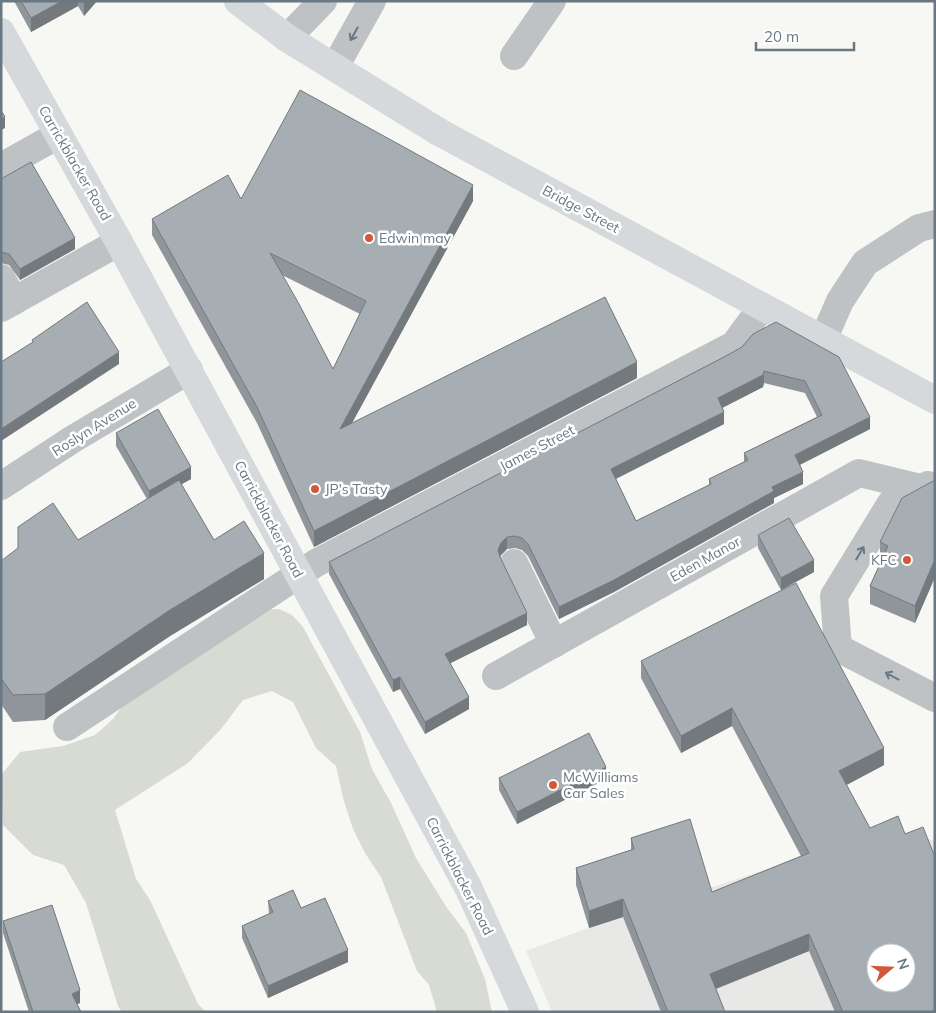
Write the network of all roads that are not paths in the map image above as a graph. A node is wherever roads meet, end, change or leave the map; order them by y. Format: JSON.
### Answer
{"nodes":[{"id":1,"x":238,"y":1,"type":"edge"},
{"id":2,"x":323,"y":1,"type":"edge"},
{"id":3,"x":372,"y":1,"type":"edge"},
{"id":4,"x":552,"y":1,"type":"edge"},
{"id":5,"x":1,"y":32,"type":"edge"},
{"id":6,"x":287,"y":38,"type":"junction"},
{"id":7,"x":514,"y":56,"type":"dead end"},
{"id":8,"x":335,"y":67,"type":"junction"},
{"id":9,"x":58,"y":135,"type":"junction"},
{"id":10,"x":1,"y":166,"type":"edge"},
{"id":11,"x":935,"y":224,"type":"edge"},
{"id":12,"x":119,"y":242,"type":"junction"},
{"id":13,"x":5,"y":296,"type":"edge"},
{"id":14,"x":762,"y":307,"type":"junction"},
{"id":15,"x":823,"y":340,"type":"junction"},
{"id":16,"x":189,"y":370,"type":"junction"},
{"id":17,"x":935,"y":400,"type":"edge"},
{"id":18,"x":928,"y":485,"type":"edge"},
{"id":19,"x":1,"y":486,"type":"edge"},
{"id":20,"x":514,"y":563,"type":"dead end"},
{"id":21,"x":299,"y":574,"type":"junction"},
{"id":22,"x":554,"y":644,"type":"junction"},
{"id":23,"x":496,"y":676,"type":"dead end"},
{"id":24,"x":935,"y":698,"type":"edge"},
{"id":25,"x":67,"y":727,"type":"dead end"},
{"id":26,"x":525,"y":1012,"type":"edge"}],
"edges":[{"from":1,"to":6,"type":"main road","name":"Bridge Street"},
{"from":2,"to":6,"type":"street"},
{"from":3,"to":8,"type":"street","one_way":true},
{"from":4,"to":7,"type":"street"},
{"from":5,"to":9,"type":"main road","name":"Carrickblacker Road"},
{"from":6,"to":8,"type":"main road","name":"Bridge Street"},
{"from":8,"to":14,"type":"main road","name":"Bridge Street"},
{"from":9,"to":10,"type":"street"},
{"from":9,"to":12,"type":"main road","name":"Carrickblacker Road"},
{"from":11,"to":15,"type":"street"},
{"from":12,"to":13,"type":"street"},
{"from":12,"to":16,"type":"main road","name":"Carrickblacker Road"},
{"from":14,"to":15,"type":"main road","name":"Bridge Street"},
{"from":14,"to":21,"type":"street","name":"James Street"},
{"from":15,"to":17,"type":"main road","name":"Bridge Street"},
{"from":16,"to":19,"type":"street","name":"Roslyn Avenue"},
{"from":16,"to":21,"type":"main road","name":"Carrickblacker Road"},
{"from":18,"to":22,"type":"street","name":"Eden Manor"},
{"from":24,"to":18,"type":"street","one_way":true},
{"from":20,"to":22,"type":"street"},
{"from":21,"to":25,"type":"street","name":"James Street"},
{"from":21,"to":26,"type":"main road","name":"Carrickblacker Road"},
{"from":22,"to":23,"type":"street","name":"Eden Manor"}]}
